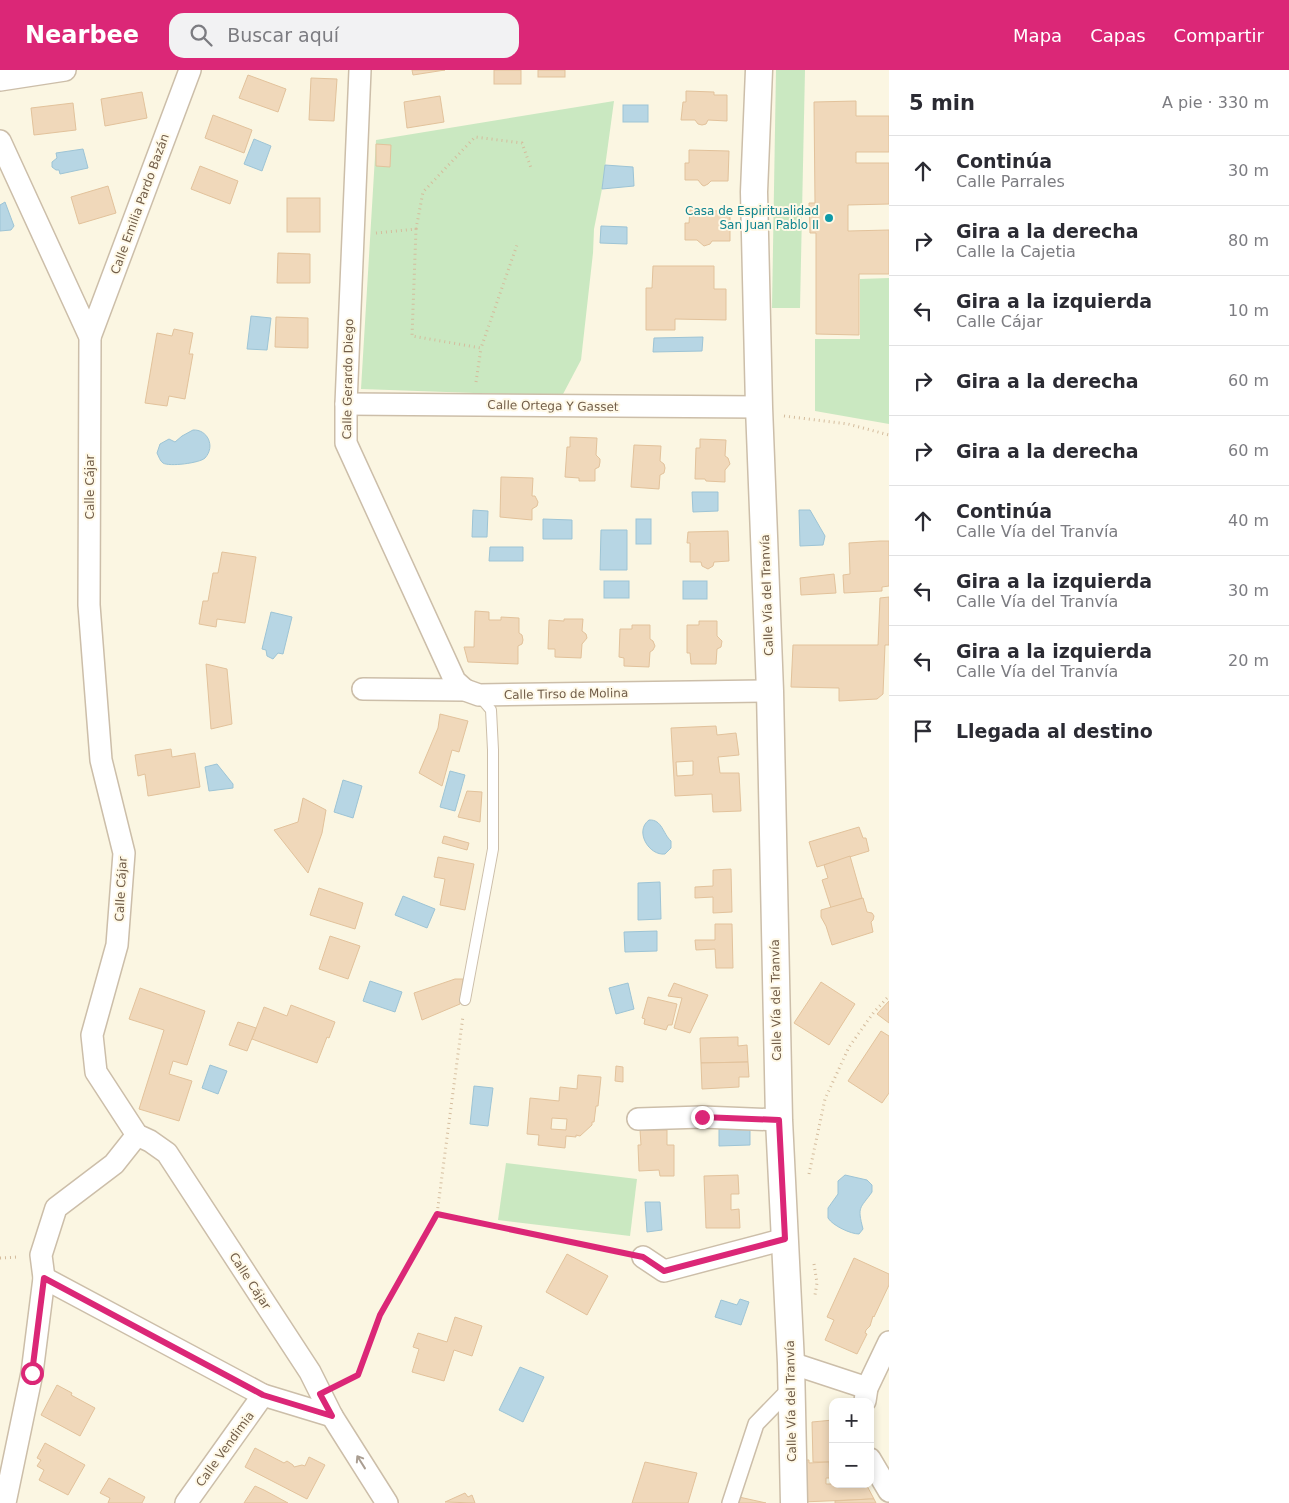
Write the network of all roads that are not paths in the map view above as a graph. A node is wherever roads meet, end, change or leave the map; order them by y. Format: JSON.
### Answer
{"nodes":[{"id":1,"x":65,"y":70,"type":"edge"},
{"id":2,"x":190,"y":70,"type":"edge"},
{"id":3,"x":360,"y":70,"type":"edge"},
{"id":4,"x":759,"y":70,"type":"edge"},
{"id":5,"x":0,"y":80,"type":"edge"},
{"id":6,"x":0,"y":141,"type":"edge"},
{"id":7,"x":90,"y":337,"type":"junction"},
{"id":8,"x":346,"y":404,"type":"junction"},
{"id":9,"x":760,"y":411,"type":"junction"},
{"id":10,"x":363,"y":689,"type":"dead end"},
{"id":11,"x":770,"y":691,"type":"junction"},
{"id":12,"x":472,"y":692,"type":"junction"},
{"id":13,"x":465,"y":1000,"type":"road end"},
{"id":14,"x":638,"y":1119,"type":"dead end"},
{"id":15,"x":779,"y":1120,"type":"junction"},
{"id":16,"x":137,"y":1135,"type":"junction"},
{"id":17,"x":785,"y":1239,"type":"junction"},
{"id":18,"x":643,"y":1257,"type":"road end"},
{"id":19,"x":44,"y":1278,"type":"junction"},
{"id":20,"x":889,"y":1342,"type":"edge"},
{"id":21,"x":791,"y":1363,"type":"junction"},
{"id":22,"x":790,"y":1389,"type":"junction"},
{"id":23,"x":263,"y":1395,"type":"junction"},
{"id":24,"x":866,"y":1395,"type":"edge"},
{"id":25,"x":332,"y":1416,"type":"junction"},
{"id":26,"x":874,"y":1466,"type":"edge"},
{"id":27,"x":889,"y":1491,"type":"edge"},
{"id":28,"x":5,"y":1503,"type":"edge"},
{"id":29,"x":186,"y":1503,"type":"edge"},
{"id":30,"x":387,"y":1503,"type":"edge"},
{"id":31,"x":730,"y":1503,"type":"edge"},
{"id":32,"x":794,"y":1503,"type":"edge"}],
"edges":[{"from":1,"to":5,"type":"street"},
{"from":2,"to":7,"type":"street","name":"Calle Emilia Pardo Bazán"},
{"from":3,"to":8,"type":"street","name":"Calle Gerardo Diego"},
{"from":4,"to":9,"type":"street","name":"Calle Vía del Tranvía"},
{"from":6,"to":7,"type":"street","name":"Calle Cájar"},
{"from":7,"to":16,"type":"street","name":"Calle Cájar"},
{"from":8,"to":9,"type":"street","name":"Calle Ortega Y Gasset"},
{"from":8,"to":12,"type":"street","name":"Calle Gerardo Diego"},
{"from":9,"to":11,"type":"street","name":"Calle Vía del Tranvía"},
{"from":10,"to":12,"type":"street","name":"Calle Tirso de Molina"},
{"from":11,"to":12,"type":"street","name":"Calle Tirso de Molina"},
{"from":11,"to":15,"type":"street","name":"Calle Vía del Tranvía"},
{"from":12,"to":13,"type":"lane"},
{"from":14,"to":15,"type":"street"},
{"from":15,"to":17,"type":"street","name":"Calle Vía del Tranvía"},
{"from":16,"to":19,"type":"street"},
{"from":16,"to":25,"type":"street","name":"Calle Cájar"},
{"from":17,"to":18,"type":"street"},
{"from":17,"to":21,"type":"street","name":"Calle Vía del Tranvía"},
{"from":19,"to":23,"type":"street"},
{"from":19,"to":28,"type":"street"},
{"from":20,"to":24,"type":"street"},
{"from":21,"to":22,"type":"street","name":"Calle Vía del Tranvía"},
{"from":21,"to":24,"type":"street"},
{"from":22,"to":31,"type":"street"},
{"from":22,"to":32,"type":"street","name":"Calle Vía del Tranvía"},
{"from":23,"to":25,"type":"street"},
{"from":23,"to":29,"type":"street","name":"Calle Vendimia"},
{"from":30,"to":25,"type":"street","name":"Calle Cájar","one_way":true},
{"from":26,"to":27,"type":"street"}]}
